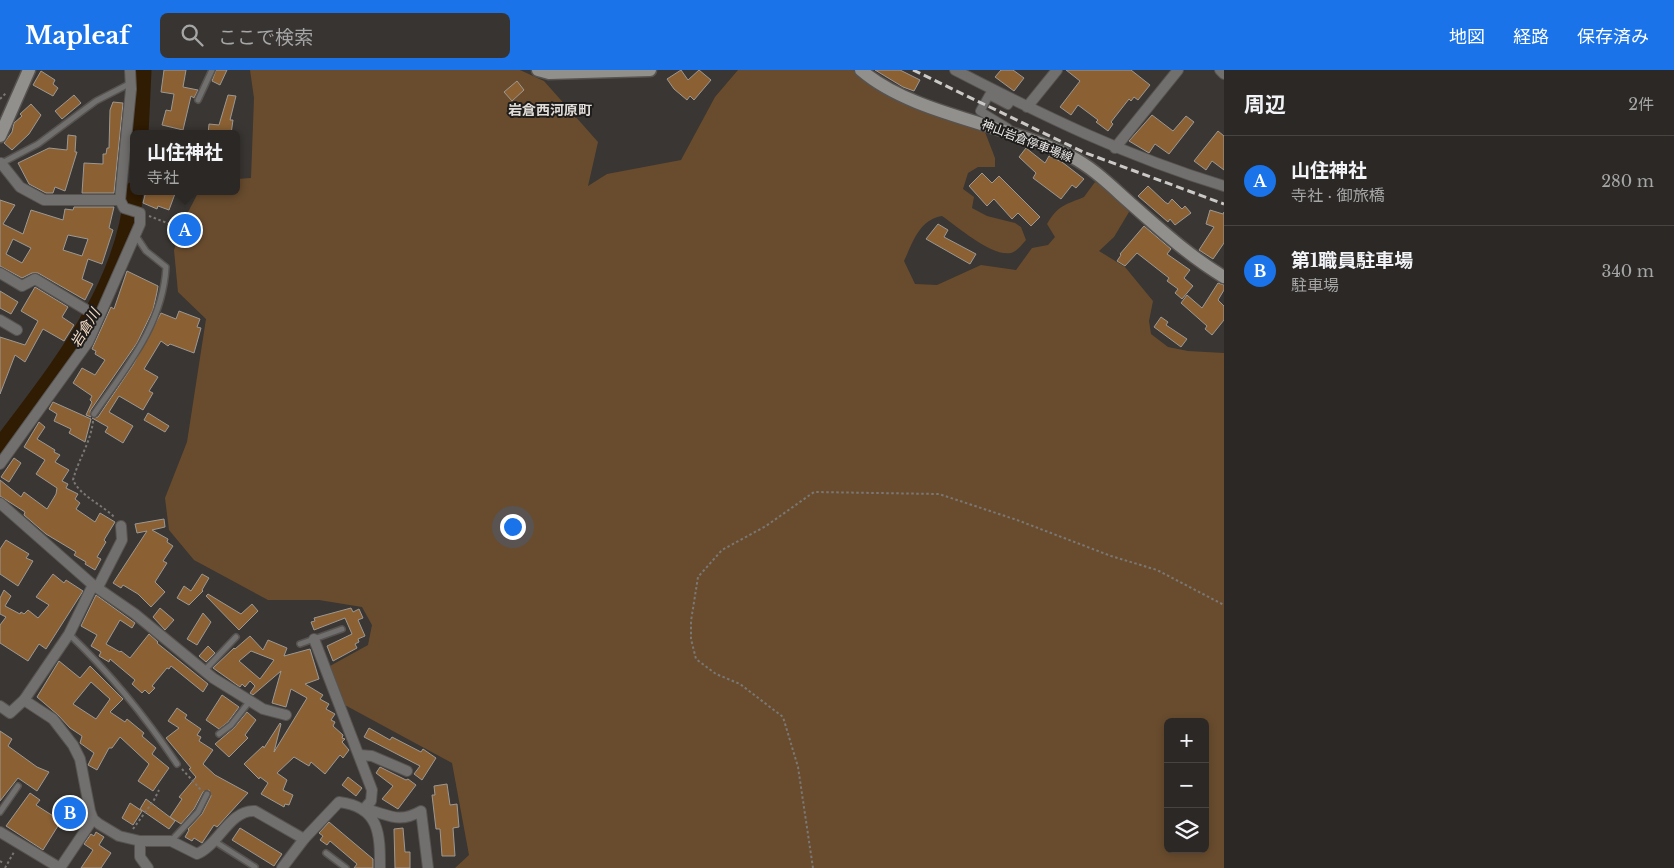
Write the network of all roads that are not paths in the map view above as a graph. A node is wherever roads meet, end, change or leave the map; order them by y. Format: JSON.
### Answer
{"nodes":[{"id":1,"x":29,"y":70,"type":"edge"},
{"id":2,"x":130,"y":70,"type":"edge"},
{"id":3,"x":212,"y":70,"type":"edge"},
{"id":4,"x":538,"y":70,"type":"edge"},
{"id":5,"x":650,"y":70,"type":"edge"},
{"id":6,"x":861,"y":70,"type":"edge"},
{"id":7,"x":955,"y":70,"type":"edge"},
{"id":8,"x":1057,"y":70,"type":"edge"},
{"id":9,"x":1178,"y":70,"type":"edge"},
{"id":10,"x":1220,"y":70,"type":"edge"},
{"id":11,"x":1224,"y":74,"type":"edge"},
{"id":12,"x":131,"y":83,"type":"junction"},
{"id":13,"x":198,"y":100,"type":"dead end"},
{"id":14,"x":1012,"y":100,"type":"junction"},
{"id":15,"x":1027,"y":108,"type":"junction"},
{"id":16,"x":1008,"y":132,"type":"junction"},
{"id":17,"x":0,"y":136,"type":"edge"},
{"id":18,"x":1115,"y":148,"type":"junction"},
{"id":19,"x":1,"y":164,"type":"edge"},
{"id":20,"x":1224,"y":186,"type":"edge"},
{"id":21,"x":122,"y":204,"type":"junction"},
{"id":22,"x":136,"y":236,"type":"junction"},
{"id":23,"x":0,"y":273,"type":"edge"},
{"id":24,"x":1224,"y":277,"type":"edge"},
{"id":25,"x":85,"y":309,"type":"dead end"},
{"id":26,"x":0,"y":320,"type":"edge"},
{"id":27,"x":17,"y":330,"type":"dead end"},
{"id":28,"x":94,"y":414,"type":"road end"},
{"id":29,"x":0,"y":464,"type":"edge"},
{"id":30,"x":0,"y":503,"type":"edge"},
{"id":31,"x":121,"y":526,"type":"road end"},
{"id":32,"x":96,"y":586,"type":"junction"},
{"id":33,"x":342,"y":629,"type":"dead end"},
{"id":34,"x":69,"y":634,"type":"junction"},
{"id":35,"x":236,"y":637,"type":"dead end"},
{"id":36,"x":314,"y":640,"type":"junction"},
{"id":37,"x":300,"y":644,"type":"dead end"},
{"id":38,"x":204,"y":671,"type":"junction"},
{"id":39,"x":24,"y":700,"type":"junction"},
{"id":40,"x":248,"y":702,"type":"junction"},
{"id":41,"x":0,"y":706,"type":"edge"},
{"id":42,"x":286,"y":715,"type":"dead end"},
{"id":43,"x":219,"y":734,"type":"dead end"},
{"id":44,"x":360,"y":755,"type":"junction"},
{"id":45,"x":177,"y":764,"type":"road end"},
{"id":46,"x":407,"y":771,"type":"dead end"},
{"id":47,"x":18,"y":786,"type":"dead end"},
{"id":48,"x":208,"y":794,"type":"road end"},
{"id":49,"x":364,"y":809,"type":"junction"},
{"id":50,"x":0,"y":812,"type":"edge"},
{"id":51,"x":92,"y":819,"type":"junction"},
{"id":52,"x":0,"y":832,"type":"edge"},
{"id":53,"x":304,"y":839,"type":"junction"},
{"id":54,"x":171,"y":841,"type":"junction"},
{"id":55,"x":214,"y":841,"type":"junction"},
{"id":56,"x":140,"y":842,"type":"junction"},
{"id":57,"x":326,"y":853,"type":"dead end"},
{"id":58,"x":255,"y":867,"type":"edge"},
{"id":59,"x":60,"y":868,"type":"edge"},
{"id":60,"x":148,"y":868,"type":"edge"},
{"id":61,"x":282,"y":868,"type":"edge"},
{"id":62,"x":346,"y":868,"type":"edge"},
{"id":63,"x":380,"y":868,"type":"edge"},
{"id":64,"x":428,"y":868,"type":"edge"}],
"edges":[{"from":1,"to":17,"type":"main road"},
{"from":2,"to":12,"type":"street"},
{"from":3,"to":13,"type":"lane"},
{"from":4,"to":5,"type":"main road"},
{"from":6,"to":16,"type":"main road","name":"神山岩倉停車場線"},
{"from":7,"to":14,"type":"street"},
{"from":8,"to":15,"type":"street"},
{"from":9,"to":18,"type":"street"},
{"from":10,"to":11,"type":"street"},
{"from":12,"to":19,"type":"lane"},
{"from":12,"to":21,"type":"street"},
{"from":14,"to":15,"type":"street"},
{"from":14,"to":16,"type":"street"},
{"from":15,"to":18,"type":"street"},
{"from":16,"to":24,"type":"main road","name":"神山岩倉停車場線"},
{"from":18,"to":20,"type":"street"},
{"from":19,"to":21,"type":"street"},
{"from":21,"to":22,"type":"street"},
{"from":22,"to":28,"type":"lane"},
{"from":22,"to":29,"type":"street"},
{"from":23,"to":25,"type":"street"},
{"from":26,"to":27,"type":"street"},
{"from":30,"to":32,"type":"street"},
{"from":31,"to":32,"type":"street"},
{"from":32,"to":34,"type":"street"},
{"from":32,"to":38,"type":"street"},
{"from":33,"to":36,"type":"lane"},
{"from":34,"to":39,"type":"street"},
{"from":34,"to":45,"type":"lane"},
{"from":35,"to":38,"type":"lane"},
{"from":36,"to":37,"type":"lane"},
{"from":36,"to":44,"type":"street"},
{"from":38,"to":40,"type":"street"},
{"from":39,"to":41,"type":"street"},
{"from":39,"to":51,"type":"street"},
{"from":40,"to":42,"type":"street"},
{"from":40,"to":43,"type":"lane"},
{"from":44,"to":46,"type":"street"},
{"from":44,"to":49,"type":"street"},
{"from":47,"to":50,"type":"lane"},
{"from":48,"to":54,"type":"lane"},
{"from":49,"to":53,"type":"street"},
{"from":49,"to":63,"type":"street"},
{"from":49,"to":64,"type":"street"},
{"from":51,"to":56,"type":"street"},
{"from":51,"to":59,"type":"street"},
{"from":52,"to":59,"type":"street"},
{"from":53,"to":55,"type":"street"},
{"from":53,"to":61,"type":"street"},
{"from":54,"to":55,"type":"street"},
{"from":54,"to":56,"type":"street"},
{"from":55,"to":58,"type":"lane"},
{"from":56,"to":60,"type":"street"},
{"from":57,"to":62,"type":"lane"}]}
